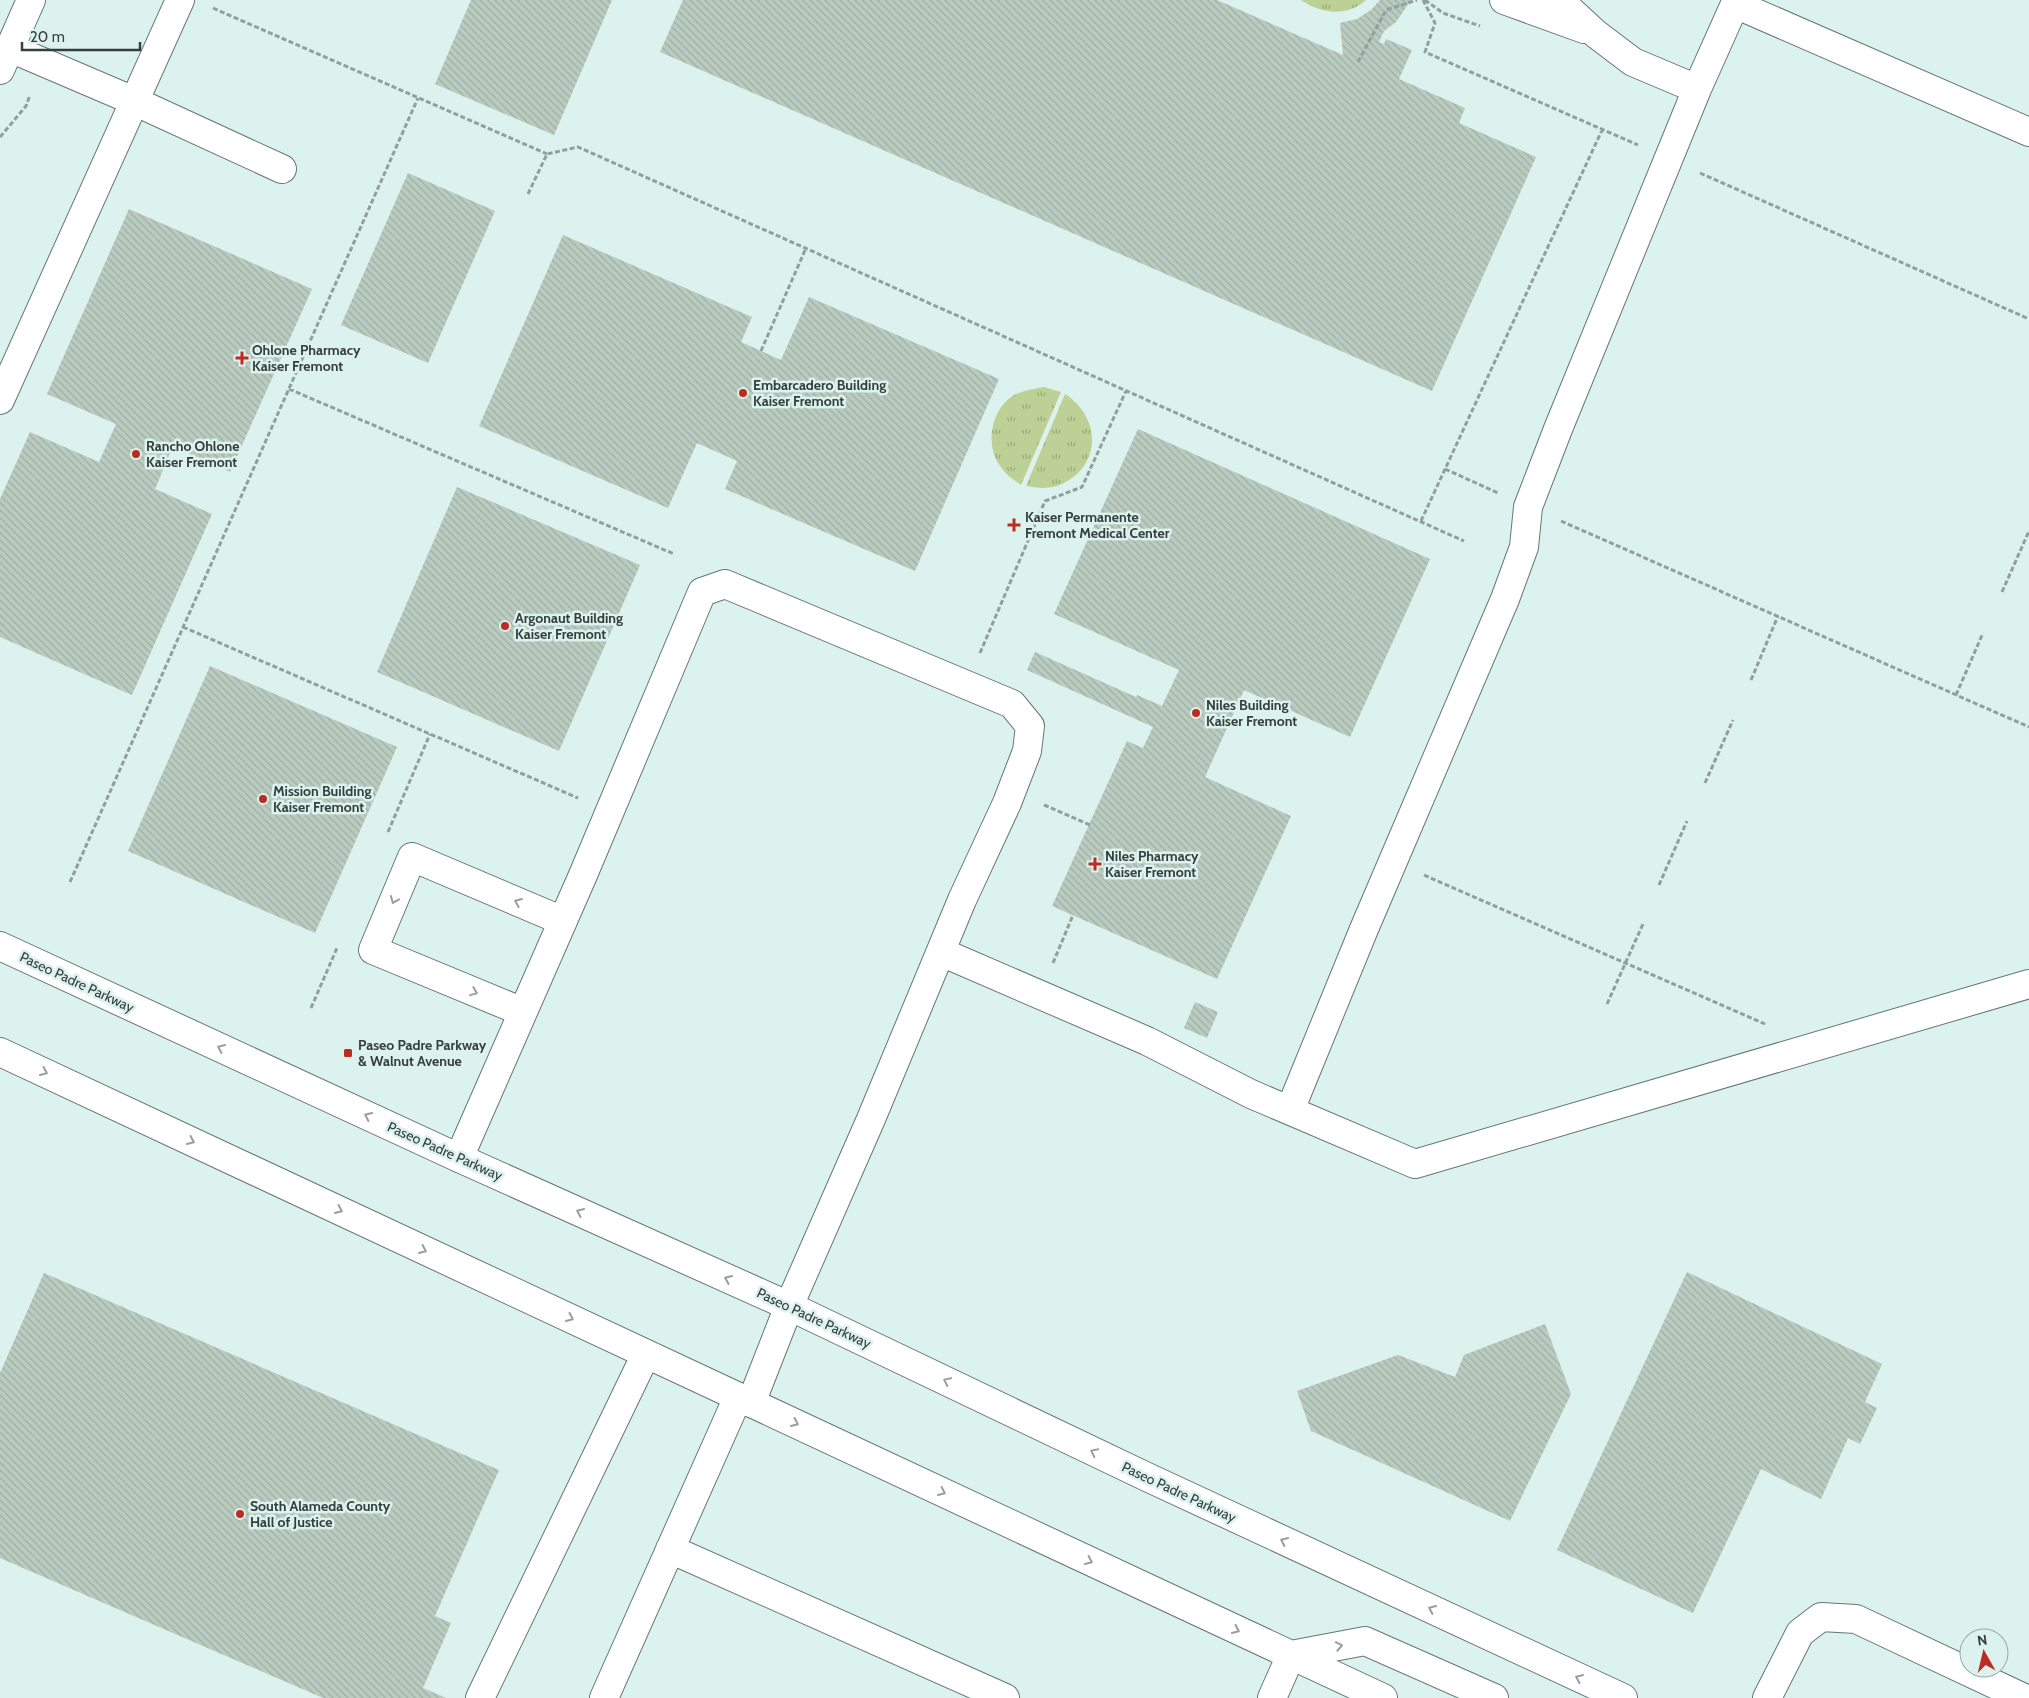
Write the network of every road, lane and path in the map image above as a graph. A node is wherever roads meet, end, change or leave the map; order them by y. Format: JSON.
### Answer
{"nodes":[{"id":1,"x":31,"y":0,"type":"edge"},
{"id":2,"x":180,"y":0,"type":"edge"},
{"id":3,"x":1416,"y":0,"type":"edge"},
{"id":4,"x":1423,"y":0,"type":"edge"},
{"id":5,"x":1504,"y":0,"type":"edge"},
{"id":6,"x":1559,"y":0,"type":"edge"},
{"id":7,"x":210,"y":7,"type":"dead end"},
{"id":8,"x":1596,"y":34,"type":"junction"},
{"id":9,"x":5,"y":59,"type":"edge"},
{"id":10,"x":1358,"y":62,"type":"dead end"},
{"id":11,"x":1697,"y":89,"type":"junction"},
{"id":12,"x":418,"y":98,"type":"junction"},
{"id":13,"x":134,"y":101,"type":"junction"},
{"id":14,"x":1602,"y":128,"type":"junction"},
{"id":15,"x":2029,"y":132,"type":"edge"},
{"id":16,"x":1646,"y":149,"type":"dead end"},
{"id":17,"x":547,"y":154,"type":"junction"},
{"id":18,"x":282,"y":169,"type":"dead end"},
{"id":19,"x":1697,"y":172,"type":"dead end"},
{"id":20,"x":528,"y":194,"type":"dead end"},
{"id":21,"x":806,"y":248,"type":"junction"},
{"id":22,"x":2029,"y":319,"type":"edge"},
{"id":23,"x":761,"y":351,"type":"dead end"},
{"id":24,"x":289,"y":389,"type":"junction"},
{"id":25,"x":1126,"y":390,"type":"junction"},
{"id":26,"x":0,"y":400,"type":"edge"},
{"id":27,"x":1445,"y":469,"type":"junction"},
{"id":28,"x":1503,"y":496,"type":"dead end"},
{"id":29,"x":1553,"y":518,"type":"dead end"},
{"id":30,"x":1421,"y":521,"type":"junction"},
{"id":31,"x":2028,"y":531,"type":"edge"},
{"id":32,"x":1464,"y":540,"type":"dead end"},
{"id":33,"x":674,"y":554,"type":"dead end"},
{"id":34,"x":2002,"y":592,"type":"dead end"},
{"id":35,"x":1778,"y":616,"type":"junction"},
{"id":36,"x":184,"y":627,"type":"junction"},
{"id":37,"x":1983,"y":633,"type":"dead end"},
{"id":38,"x":979,"y":656,"type":"dead end"},
{"id":39,"x":1751,"y":680,"type":"dead end"},
{"id":40,"x":1956,"y":695,"type":"junction"},
{"id":41,"x":1734,"y":720,"type":"dead end"},
{"id":42,"x":2029,"y":727,"type":"edge"},
{"id":43,"x":1704,"y":783,"type":"dead end"},
{"id":44,"x":584,"y":800,"type":"dead end"},
{"id":45,"x":1044,"y":805,"type":"dead end"},
{"id":46,"x":1687,"y":821,"type":"dead end"},
{"id":47,"x":1090,"y":824,"type":"dead end"},
{"id":48,"x":1421,"y":874,"type":"dead end"},
{"id":49,"x":70,"y":882,"type":"dead end"},
{"id":50,"x":1659,"y":885,"type":"dead end"},
{"id":51,"x":1074,"y":915,"type":"dead end"},
{"id":52,"x":563,"y":921,"type":"junction"},
{"id":53,"x":1642,"y":924,"type":"dead end"},
{"id":54,"x":0,"y":946,"type":"edge"},
{"id":55,"x":941,"y":952,"type":"junction"},
{"id":56,"x":1625,"y":963,"type":"junction"},
{"id":57,"x":1050,"y":968,"type":"dead end"},
{"id":58,"x":2029,"y":984,"type":"edge"},
{"id":59,"x":1607,"y":1004,"type":"dead end"},
{"id":60,"x":523,"y":1012,"type":"junction"},
{"id":61,"x":1771,"y":1027,"type":"dead end"},
{"id":62,"x":2,"y":1058,"type":"edge"},
{"id":63,"x":1290,"y":1110,"type":"junction"},
{"id":64,"x":458,"y":1158,"type":"junction"},
{"id":65,"x":789,"y":1306,"type":"junction"},
{"id":66,"x":646,"y":1354,"type":"junction"},
{"id":67,"x":744,"y":1400,"type":"junction"},
{"id":68,"x":670,"y":1549,"type":"junction"},
{"id":69,"x":1291,"y":1655,"type":"junction"},
{"id":70,"x":480,"y":1698,"type":"edge"},
{"id":71,"x":604,"y":1698,"type":"edge"},
{"id":72,"x":1005,"y":1698,"type":"edge"},
{"id":73,"x":1272,"y":1698,"type":"edge"},
{"id":74,"x":1383,"y":1698,"type":"edge"},
{"id":75,"x":1494,"y":1698,"type":"edge"},
{"id":76,"x":1623,"y":1698,"type":"edge"},
{"id":77,"x":1768,"y":1698,"type":"edge"},
{"id":78,"x":2024,"y":1698,"type":"edge"}],
"edges":[{"from":1,"to":9,"type":"main road"},
{"from":2,"to":13,"type":"main road"},
{"from":3,"to":10,"type":"path"},
{"from":4,"to":14,"type":"path"},
{"from":5,"to":8,"type":"main road"},
{"from":6,"to":8,"type":"main road"},
{"from":7,"to":12,"type":"path"},
{"from":8,"to":11,"type":"main road"},
{"from":9,"to":13,"type":"main road"},
{"from":11,"to":15,"type":"main road"},
{"from":11,"to":63,"type":"main road"},
{"from":12,"to":17,"type":"path"},
{"from":12,"to":24,"type":"path"},
{"from":13,"to":18,"type":"main road"},
{"from":13,"to":26,"type":"main road"},
{"from":14,"to":16,"type":"path"},
{"from":14,"to":27,"type":"path"},
{"from":17,"to":20,"type":"path"},
{"from":17,"to":21,"type":"path"},
{"from":19,"to":22,"type":"path"},
{"from":21,"to":23,"type":"path"},
{"from":21,"to":25,"type":"path"},
{"from":24,"to":33,"type":"path"},
{"from":24,"to":36,"type":"path"},
{"from":25,"to":30,"type":"path"},
{"from":25,"to":38,"type":"path"},
{"from":27,"to":28,"type":"path"},
{"from":27,"to":30,"type":"path"},
{"from":29,"to":35,"type":"path"},
{"from":30,"to":32,"type":"path"},
{"from":31,"to":34,"type":"path"},
{"from":35,"to":39,"type":"path"},
{"from":35,"to":40,"type":"path"},
{"from":36,"to":44,"type":"path"},
{"from":36,"to":49,"type":"path"},
{"from":37,"to":40,"type":"path"},
{"from":40,"to":42,"type":"path"},
{"from":41,"to":43,"type":"path"},
{"from":45,"to":47,"type":"path"},
{"from":46,"to":50,"type":"path"},
{"from":48,"to":56,"type":"path"},
{"from":51,"to":57,"type":"path"},
{"from":52,"to":55,"type":"main road"},
{"from":52,"to":60,"type":"main road"},
{"from":52,"to":60,"type":"main road","one_way":true},
{"from":53,"to":56,"type":"path"},
{"from":64,"to":54,"type":"main road","name":"Paseo Padre Parkway","one_way":true},
{"from":55,"to":63,"type":"main road"},
{"from":55,"to":65,"type":"main road"},
{"from":56,"to":59,"type":"path"},
{"from":56,"to":61,"type":"path"},
{"from":58,"to":63,"type":"main road"},
{"from":60,"to":64,"type":"main road"},
{"from":62,"to":66,"type":"main road","one_way":true},
{"from":65,"to":64,"type":"main road","name":"Paseo Padre Parkway","one_way":true},
{"from":65,"to":67,"type":"main road"},
{"from":76,"to":65,"type":"main road","name":"Paseo Padre Parkway","one_way":true},
{"from":66,"to":67,"type":"main road"},
{"from":66,"to":70,"type":"main road"},
{"from":67,"to":68,"type":"main road"},
{"from":67,"to":69,"type":"main road","one_way":true},
{"from":68,"to":71,"type":"main road"},
{"from":68,"to":72,"type":"main road"},
{"from":69,"to":73,"type":"main road"},
{"from":69,"to":74,"type":"main road"},
{"from":69,"to":75,"type":"main road","one_way":true},
{"from":77,"to":78,"type":"main road"}]}
